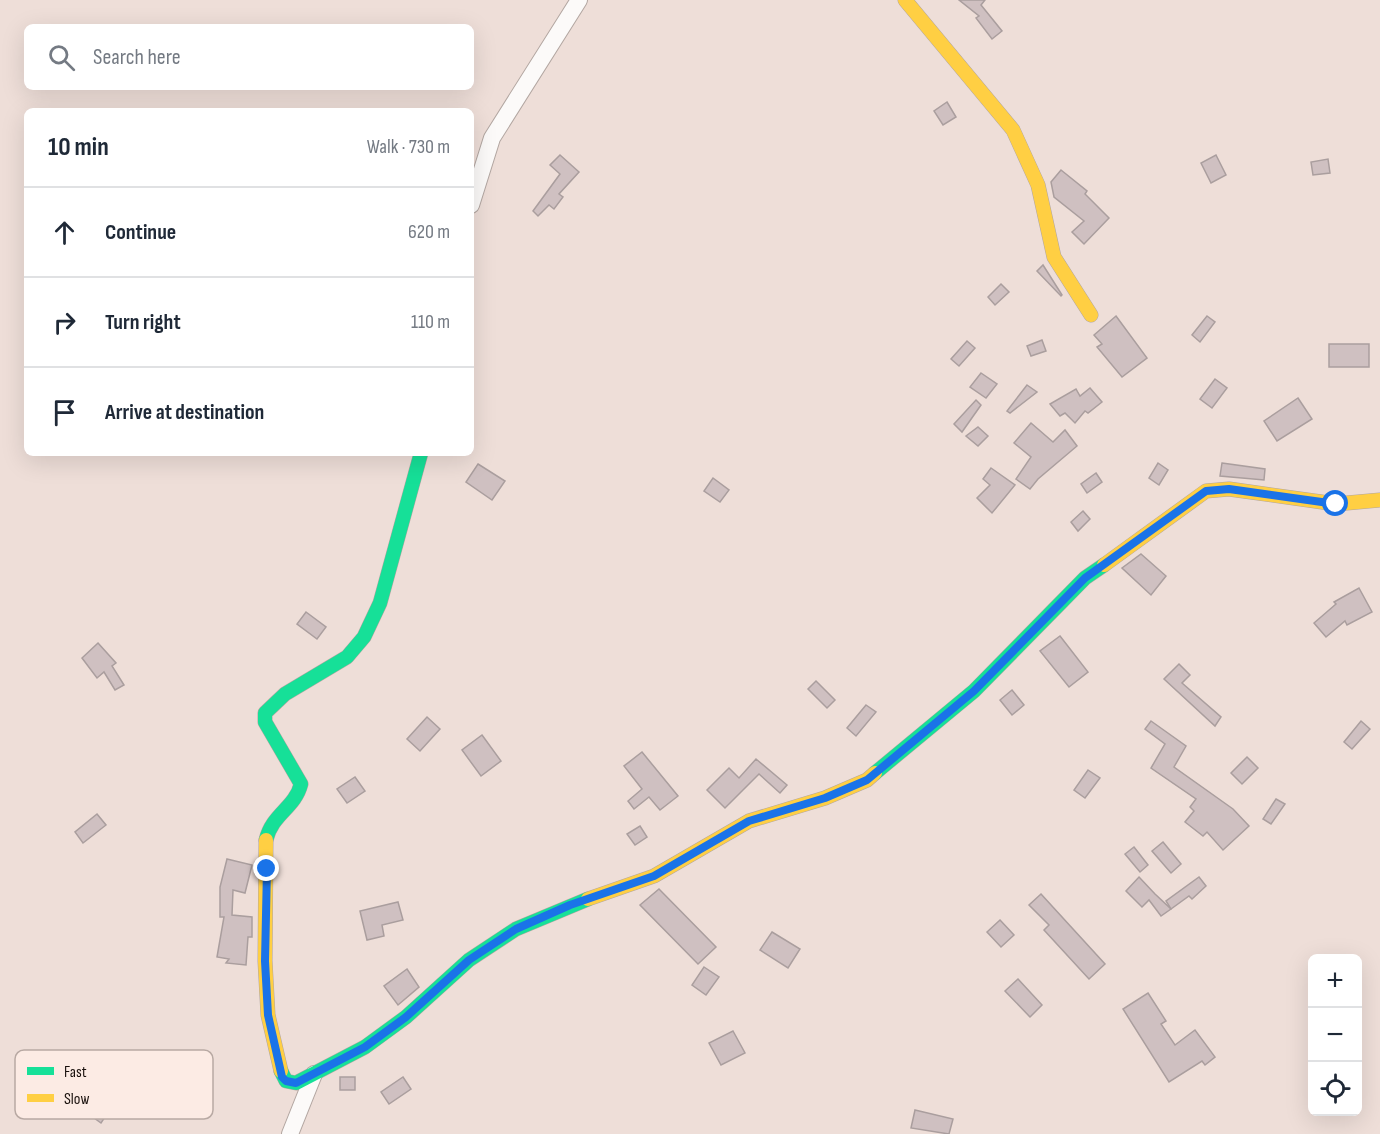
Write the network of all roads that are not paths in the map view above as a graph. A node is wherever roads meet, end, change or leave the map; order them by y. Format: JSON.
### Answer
{"nodes":[{"id":1,"x":579,"y":0,"type":"edge"},
{"id":2,"x":905,"y":0,"type":"edge"},
{"id":3,"x":474,"y":195,"type":"edge"},
{"id":4,"x":1091,"y":315,"type":"dead end"},
{"id":5,"x":420,"y":456,"type":"edge"},
{"id":6,"x":1380,"y":500,"type":"edge"},
{"id":7,"x":314,"y":1074,"type":"junction"},
{"id":8,"x":290,"y":1134,"type":"edge"}],
"edges":[{"from":1,"to":3,"type":"street"},
{"from":2,"to":4,"type":"street"},
{"from":5,"to":7,"type":"street"},
{"from":6,"to":7,"type":"street"},
{"from":7,"to":8,"type":"street"}]}
